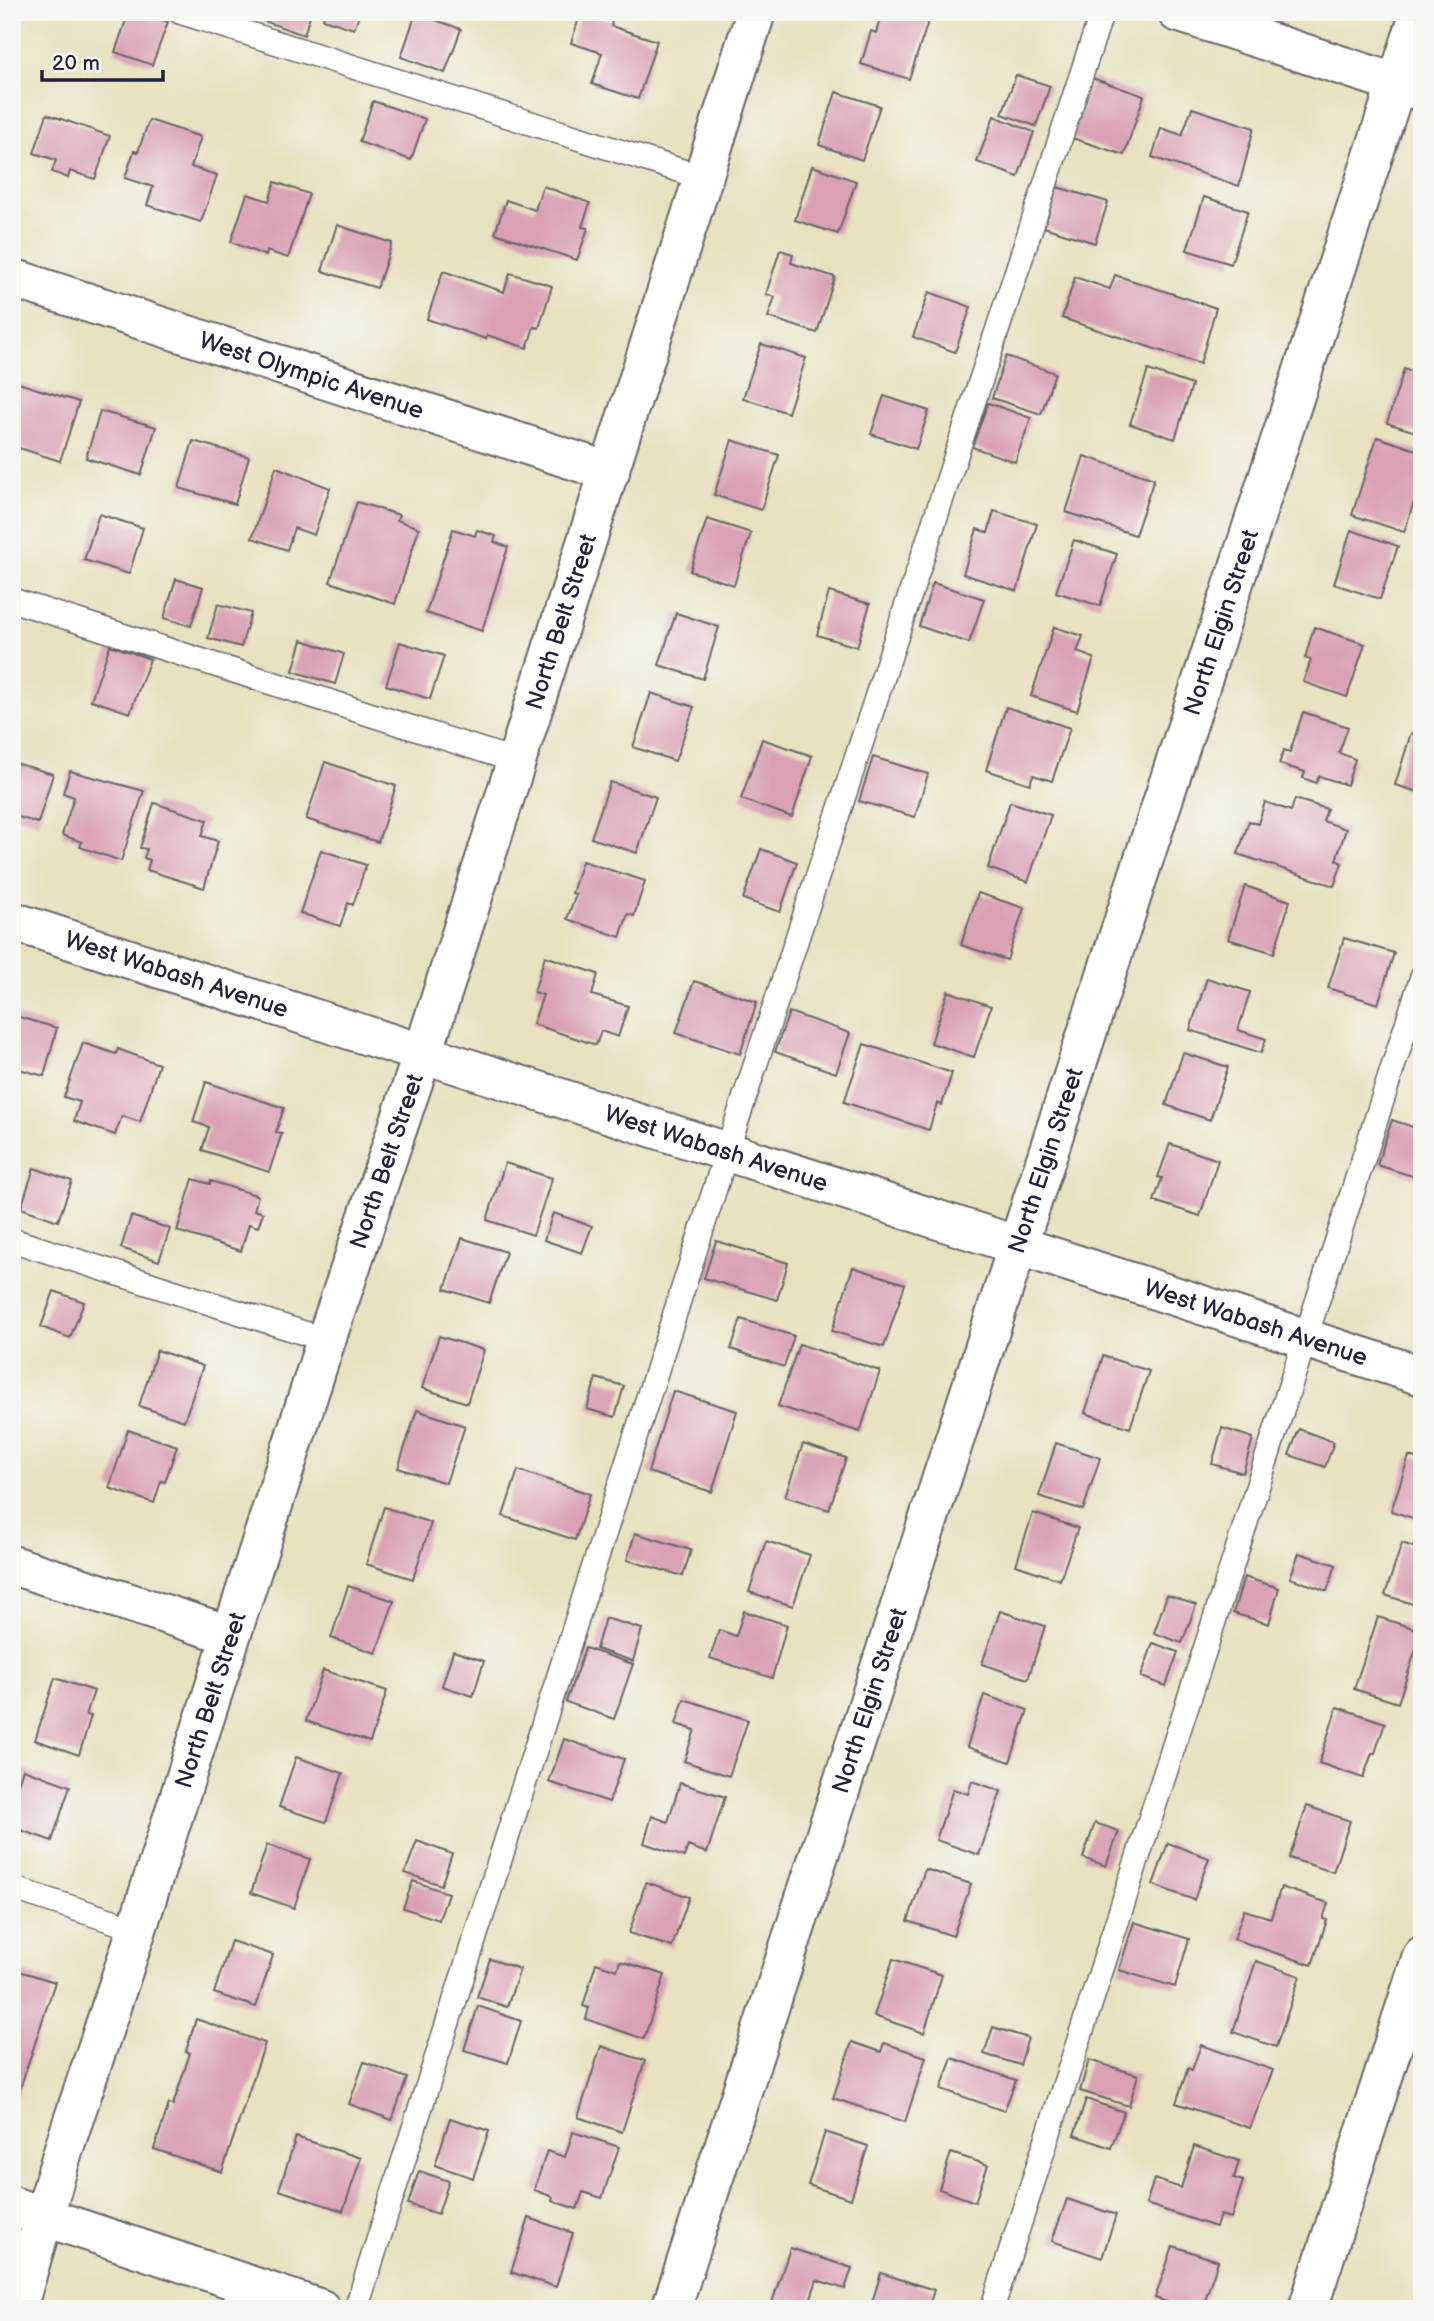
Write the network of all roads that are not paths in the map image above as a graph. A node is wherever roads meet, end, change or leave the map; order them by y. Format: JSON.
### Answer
{"nodes":[{"id":1,"x":180,"y":12,"type":"edge"},
{"id":2,"x":756,"y":12,"type":"edge"},
{"id":3,"x":1102,"y":12,"type":"edge"},
{"id":4,"x":1177,"y":12,"type":"edge"},
{"id":5,"x":1420,"y":12,"type":"edge"},
{"id":6,"x":1409,"y":87,"type":"edge"},
{"id":7,"x":704,"y":178,"type":"junction"},
{"id":8,"x":12,"y":278,"type":"edge"},
{"id":9,"x":610,"y":472,"type":"junction"},
{"id":10,"x":12,"y":600,"type":"edge"},
{"id":11,"x":516,"y":761,"type":"junction"},
{"id":12,"x":12,"y":921,"type":"edge"},
{"id":13,"x":1422,"y":977,"type":"edge"},
{"id":14,"x":423,"y":1053,"type":"junction"},
{"id":15,"x":727,"y":1151,"type":"junction"},
{"id":16,"x":12,"y":1240,"type":"edge"},
{"id":17,"x":1018,"y":1245,"type":"junction"},
{"id":18,"x":1304,"y":1338,"type":"junction"},
{"id":19,"x":326,"y":1340,"type":"junction"},
{"id":20,"x":1422,"y":1376,"type":"edge"},
{"id":21,"x":12,"y":1564,"type":"edge"},
{"id":22,"x":230,"y":1634,"type":"junction"},
{"id":23,"x":12,"y":1888,"type":"edge"},
{"id":24,"x":137,"y":1929,"type":"junction"},
{"id":25,"x":1422,"y":1956,"type":"edge"},
{"id":26,"x":28,"y":2211,"type":"edge"},
{"id":27,"x":17,"y":2309,"type":"edge"},
{"id":28,"x":321,"y":2309,"type":"edge"},
{"id":29,"x":356,"y":2309,"type":"edge"},
{"id":30,"x":671,"y":2309,"type":"edge"},
{"id":31,"x":992,"y":2309,"type":"edge"},
{"id":32,"x":1308,"y":2309,"type":"edge"}],
"edges":[{"from":1,"to":7,"type":"lane"},
{"from":2,"to":7,"type":"street","name":"North Belt Street"},
{"from":3,"to":15,"type":"lane"},
{"from":4,"to":6,"type":"street"},
{"from":5,"to":6,"type":"street","name":"North Elgin Street"},
{"from":6,"to":17,"type":"street","name":"North Elgin Street"},
{"from":7,"to":9,"type":"street","name":"North Belt Street"},
{"from":8,"to":9,"type":"street","name":"West Olympic Avenue"},
{"from":9,"to":11,"type":"street","name":"North Belt Street"},
{"from":10,"to":11,"type":"lane"},
{"from":11,"to":14,"type":"street","name":"North Belt Street"},
{"from":12,"to":14,"type":"street","name":"West Wabash Avenue"},
{"from":13,"to":18,"type":"lane"},
{"from":14,"to":15,"type":"street","name":"West Wabash Avenue"},
{"from":14,"to":19,"type":"street","name":"North Belt Street"},
{"from":15,"to":17,"type":"street","name":"West Wabash Avenue"},
{"from":15,"to":29,"type":"lane"},
{"from":16,"to":19,"type":"lane"},
{"from":17,"to":18,"type":"street","name":"West Wabash Avenue"},
{"from":17,"to":30,"type":"street","name":"North Elgin Street"},
{"from":18,"to":20,"type":"street","name":"West Wabash Avenue"},
{"from":18,"to":31,"type":"lane"},
{"from":19,"to":22,"type":"street","name":"North Belt Street"},
{"from":21,"to":22,"type":"street"},
{"from":22,"to":24,"type":"street","name":"North Belt Street"},
{"from":23,"to":24,"type":"lane"},
{"from":24,"to":26,"type":"street","name":"North Belt Street"},
{"from":25,"to":32,"type":"street"},
{"from":26,"to":27,"type":"street","name":"North Belt Street"},
{"from":26,"to":28,"type":"street"}]}
